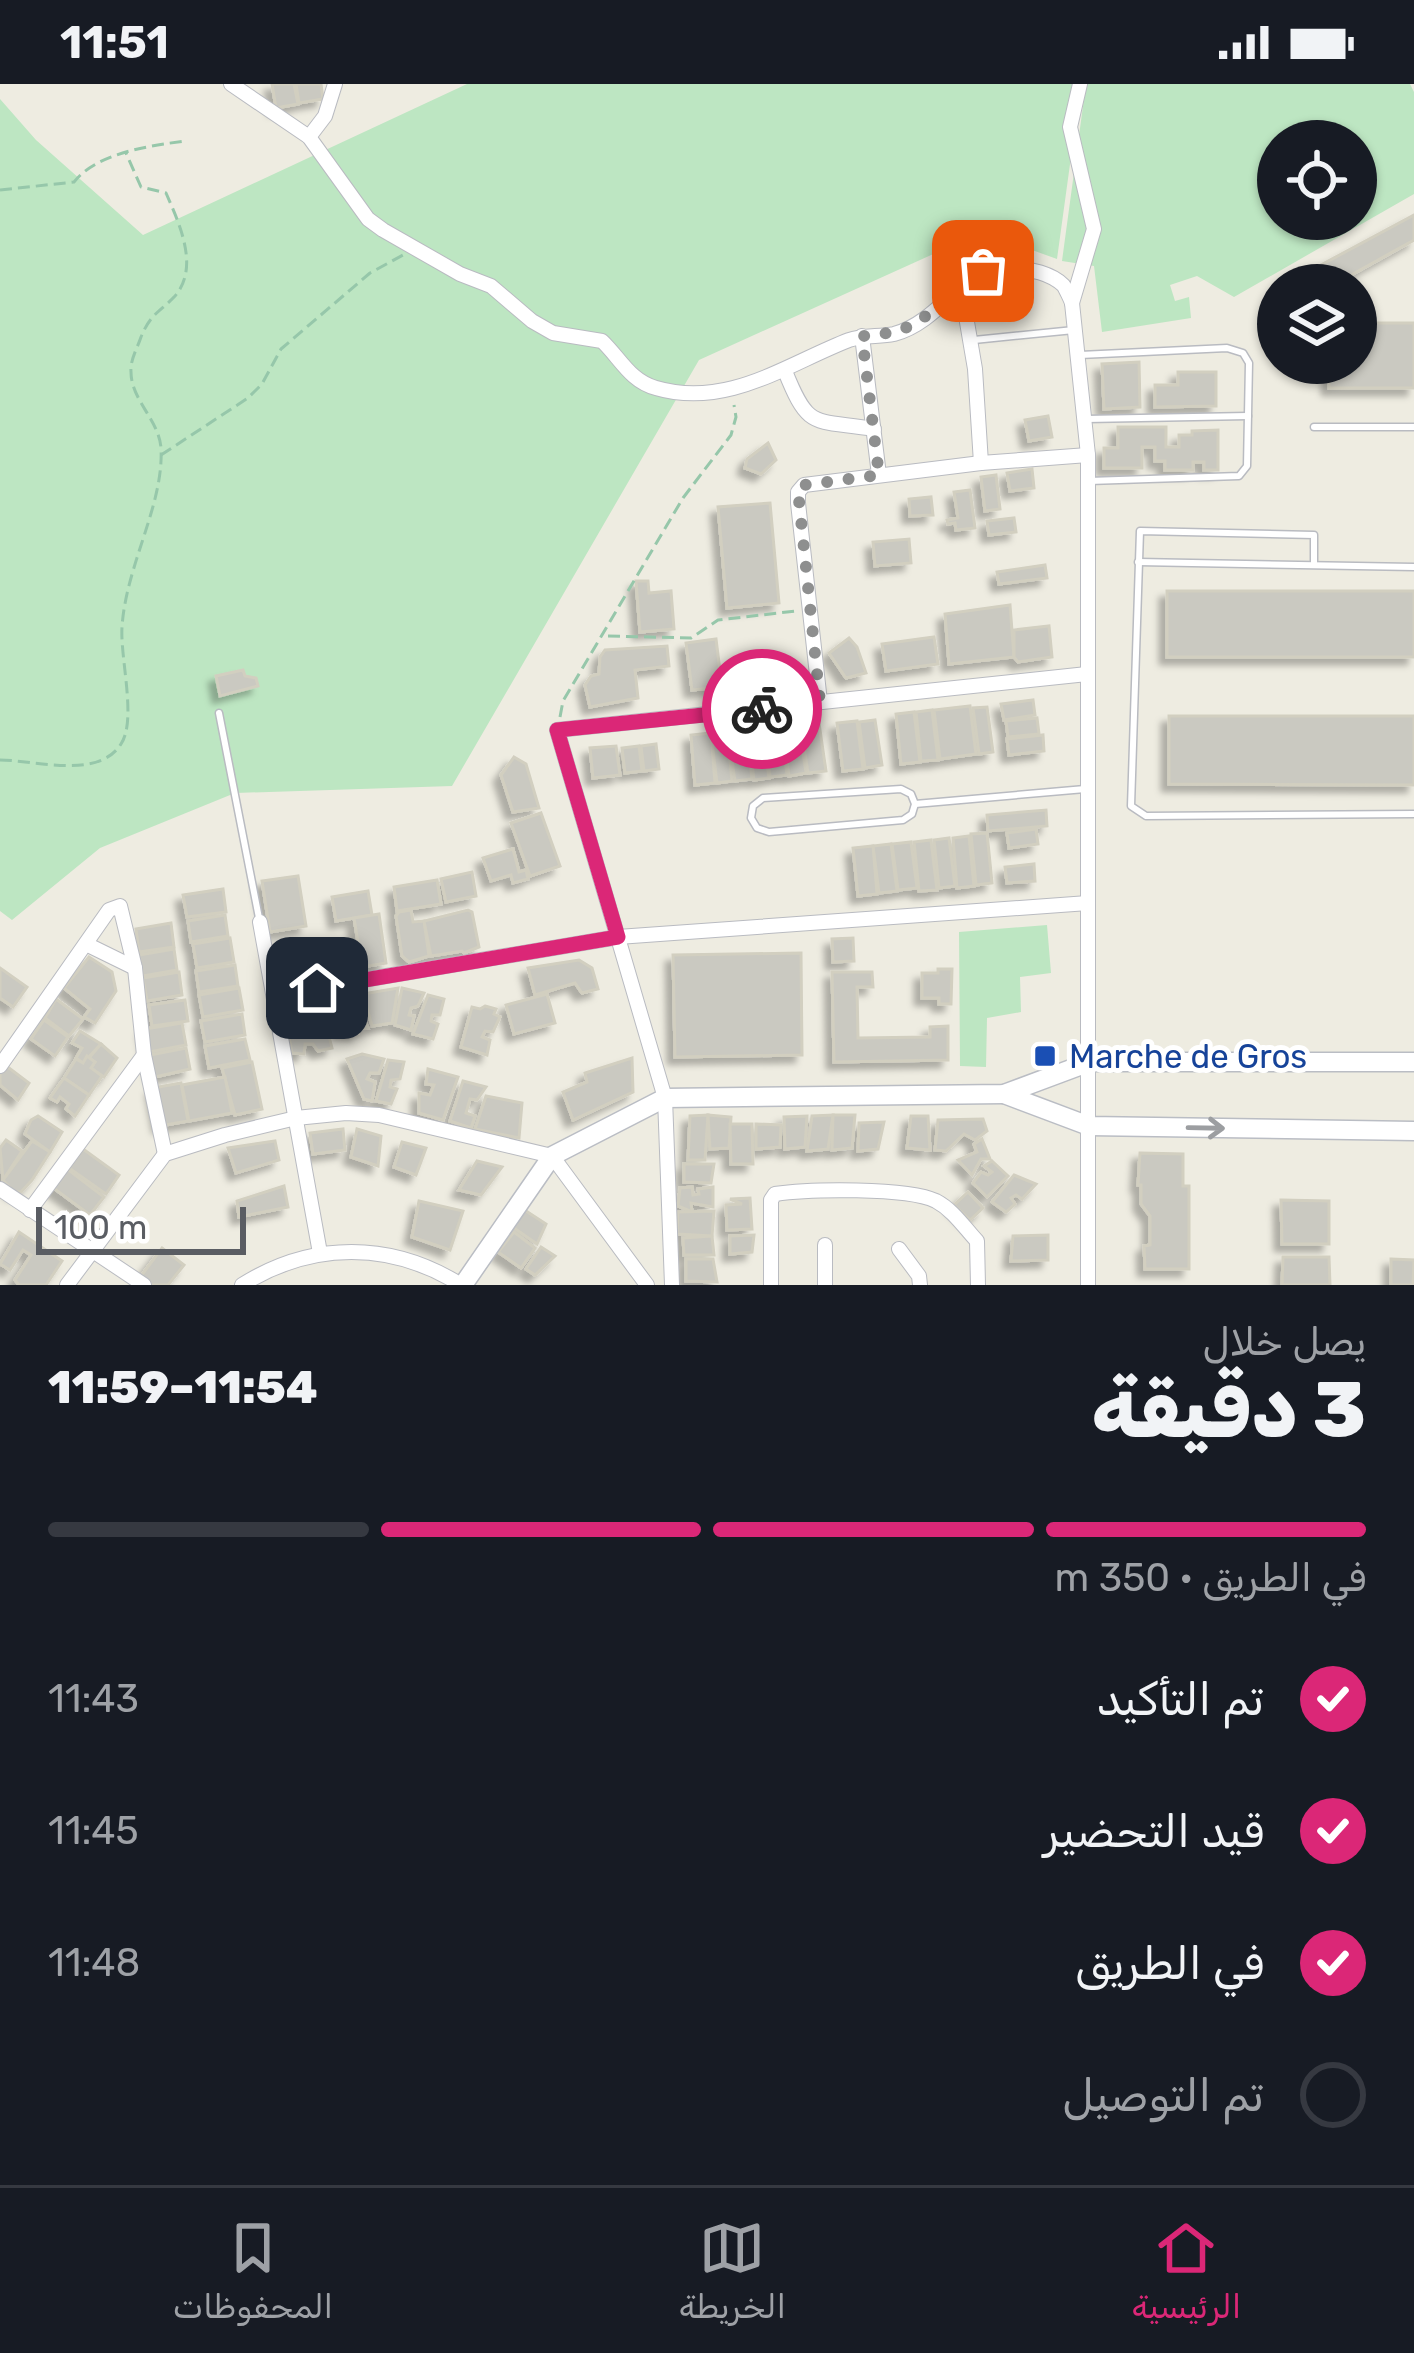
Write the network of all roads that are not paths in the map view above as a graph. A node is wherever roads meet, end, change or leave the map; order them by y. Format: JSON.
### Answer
{"nodes":[{"id":1,"x":231,"y":84,"type":"edge"},
{"id":2,"x":335,"y":84,"type":"edge"},
{"id":3,"x":1080,"y":84,"type":"edge"},
{"id":4,"x":309,"y":137,"type":"junction"},
{"id":5,"x":961,"y":286,"type":"junction"},
{"id":6,"x":1072,"y":303,"type":"junction"},
{"id":7,"x":1078,"y":329,"type":"junction"},
{"id":8,"x":862,"y":336,"type":"junction"},
{"id":9,"x":970,"y":341,"type":"junction"},
{"id":10,"x":1080,"y":355,"type":"junction"},
{"id":11,"x":784,"y":371,"type":"junction"},
{"id":12,"x":1248,"y":416,"type":"junction"},
{"id":13,"x":1086,"y":419,"type":"junction"},
{"id":14,"x":1314,"y":427,"type":"dead end"},
{"id":15,"x":1414,"y":428,"type":"edge"},
{"id":16,"x":874,"y":429,"type":"junction"},
{"id":17,"x":1088,"y":455,"type":"junction"},
{"id":18,"x":981,"y":463,"type":"junction"},
{"id":19,"x":879,"y":475,"type":"junction"},
{"id":20,"x":1088,"y":482,"type":"junction"},
{"id":21,"x":1138,"y":562,"type":"junction"},
{"id":22,"x":1314,"y":564,"type":"junction"},
{"id":23,"x":1414,"y":567,"type":"edge"},
{"id":24,"x":1087,"y":674,"type":"junction"},
{"id":25,"x":820,"y":702,"type":"junction"},
{"id":26,"x":219,"y":712,"type":"dead end"},
{"id":27,"x":1089,"y":788,"type":"junction"},
{"id":28,"x":915,"y":804,"type":"junction"},
{"id":29,"x":1414,"y":814,"type":"edge"},
{"id":30,"x":1088,"y":903,"type":"junction"},
{"id":31,"x":260,"y":922,"type":"joint"},
{"id":32,"x":618,"y":937,"type":"junction"},
{"id":33,"x":86,"y":944,"type":"junction"},
{"id":34,"x":135,"y":968,"type":"junction"},
{"id":35,"x":274,"y":995,"type":"junction"},
{"id":36,"x":144,"y":1055,"type":"junction"},
{"id":37,"x":1090,"y":1062,"type":"junction"},
{"id":38,"x":1414,"y":1062,"type":"edge"},
{"id":39,"x":0,"y":1066,"type":"edge"},
{"id":40,"x":1004,"y":1094,"type":"junction"},
{"id":41,"x":665,"y":1098,"type":"junction"},
{"id":42,"x":296,"y":1118,"type":"junction"},
{"id":43,"x":1089,"y":1126,"type":"junction"},
{"id":44,"x":1414,"y":1131,"type":"edge"},
{"id":45,"x":165,"y":1154,"type":"junction"},
{"id":46,"x":552,"y":1156,"type":"junction"},
{"id":47,"x":0,"y":1189,"type":"edge"},
{"id":48,"x":31,"y":1210,"type":"junction"},
{"id":49,"x":825,"y":1245,"type":"dead end"},
{"id":50,"x":899,"y":1250,"type":"dead end"},
{"id":51,"x":90,"y":1252,"type":"junction"},
{"id":52,"x":320,"y":1253,"type":"junction"},
{"id":53,"x":67,"y":1285,"type":"edge"},
{"id":54,"x":144,"y":1285,"type":"edge"},
{"id":55,"x":242,"y":1285,"type":"edge"},
{"id":56,"x":462,"y":1285,"type":"edge"},
{"id":57,"x":647,"y":1285,"type":"edge"},
{"id":58,"x":672,"y":1285,"type":"edge"},
{"id":59,"x":771,"y":1285,"type":"edge"},
{"id":60,"x":825,"y":1285,"type":"edge"},
{"id":61,"x":920,"y":1285,"type":"edge"},
{"id":62,"x":978,"y":1285,"type":"edge"},
{"id":63,"x":1088,"y":1285,"type":"edge"}],
"edges":[{"from":1,"to":4,"type":"street"},
{"from":2,"to":4,"type":"street"},
{"from":3,"to":6,"type":"street"},
{"from":4,"to":11,"type":"street"},
{"from":5,"to":6,"type":"street"},
{"from":5,"to":8,"type":"street"},
{"from":5,"to":9,"type":"street"},
{"from":6,"to":7,"type":"street"},
{"from":7,"to":9,"type":"lane"},
{"from":7,"to":10,"type":"street"},
{"from":8,"to":11,"type":"street"},
{"from":8,"to":16,"type":"street"},
{"from":9,"to":18,"type":"street"},
{"from":10,"to":12,"type":"lane"},
{"from":10,"to":13,"type":"street"},
{"from":11,"to":16,"type":"street"},
{"from":12,"to":13,"type":"lane"},
{"from":12,"to":20,"type":"lane"},
{"from":13,"to":17,"type":"street"},
{"from":14,"to":15,"type":"lane"},
{"from":16,"to":19,"type":"street"},
{"from":17,"to":18,"type":"street"},
{"from":17,"to":20,"type":"street"},
{"from":18,"to":19,"type":"street"},
{"from":19,"to":25,"type":"street"},
{"from":20,"to":24,"type":"street"},
{"from":21,"to":22,"type":"lane"},
{"from":21,"to":22,"type":"lane"},
{"from":21,"to":29,"type":"lane"},
{"from":22,"to":23,"type":"lane"},
{"from":24,"to":25,"type":"street"},
{"from":24,"to":27,"type":"street"},
{"from":25,"to":32,"type":"street"},
{"from":26,"to":31,"type":"lane"},
{"from":27,"to":28,"type":"lane"},
{"from":27,"to":30,"type":"street"},
{"from":28,"to":28,"type":"lane"},
{"from":30,"to":32,"type":"street"},
{"from":30,"to":37,"type":"street"},
{"from":31,"to":35,"type":"street"},
{"from":32,"to":35,"type":"street"},
{"from":32,"to":41,"type":"street"},
{"from":33,"to":34,"type":"street"},
{"from":33,"to":34,"type":"street"},
{"from":33,"to":39,"type":"street"},
{"from":34,"to":36,"type":"street"},
{"from":35,"to":42,"type":"street"},
{"from":36,"to":45,"type":"street"},
{"from":36,"to":48,"type":"street"},
{"from":37,"to":38,"type":"street"},
{"from":37,"to":40,"type":"street"},
{"from":37,"to":43,"type":"street"},
{"from":40,"to":41,"type":"street"},
{"from":40,"to":43,"type":"street"},
{"from":41,"to":46,"type":"street"},
{"from":41,"to":58,"type":"street"},
{"from":42,"to":45,"type":"street"},
{"from":42,"to":46,"type":"street"},
{"from":42,"to":52,"type":"street"},
{"from":43,"to":44,"type":"street","one_way":true},
{"from":43,"to":63,"type":"street"},
{"from":45,"to":51,"type":"street"},
{"from":46,"to":56,"type":"street"},
{"from":46,"to":57,"type":"street"},
{"from":47,"to":48,"type":"street"},
{"from":48,"to":51,"type":"street"},
{"from":49,"to":60,"type":"street"},
{"from":50,"to":61,"type":"street"},
{"from":51,"to":53,"type":"street"},
{"from":51,"to":54,"type":"street"},
{"from":52,"to":55,"type":"street"},
{"from":52,"to":56,"type":"street"},
{"from":59,"to":62,"type":"street"}]}
